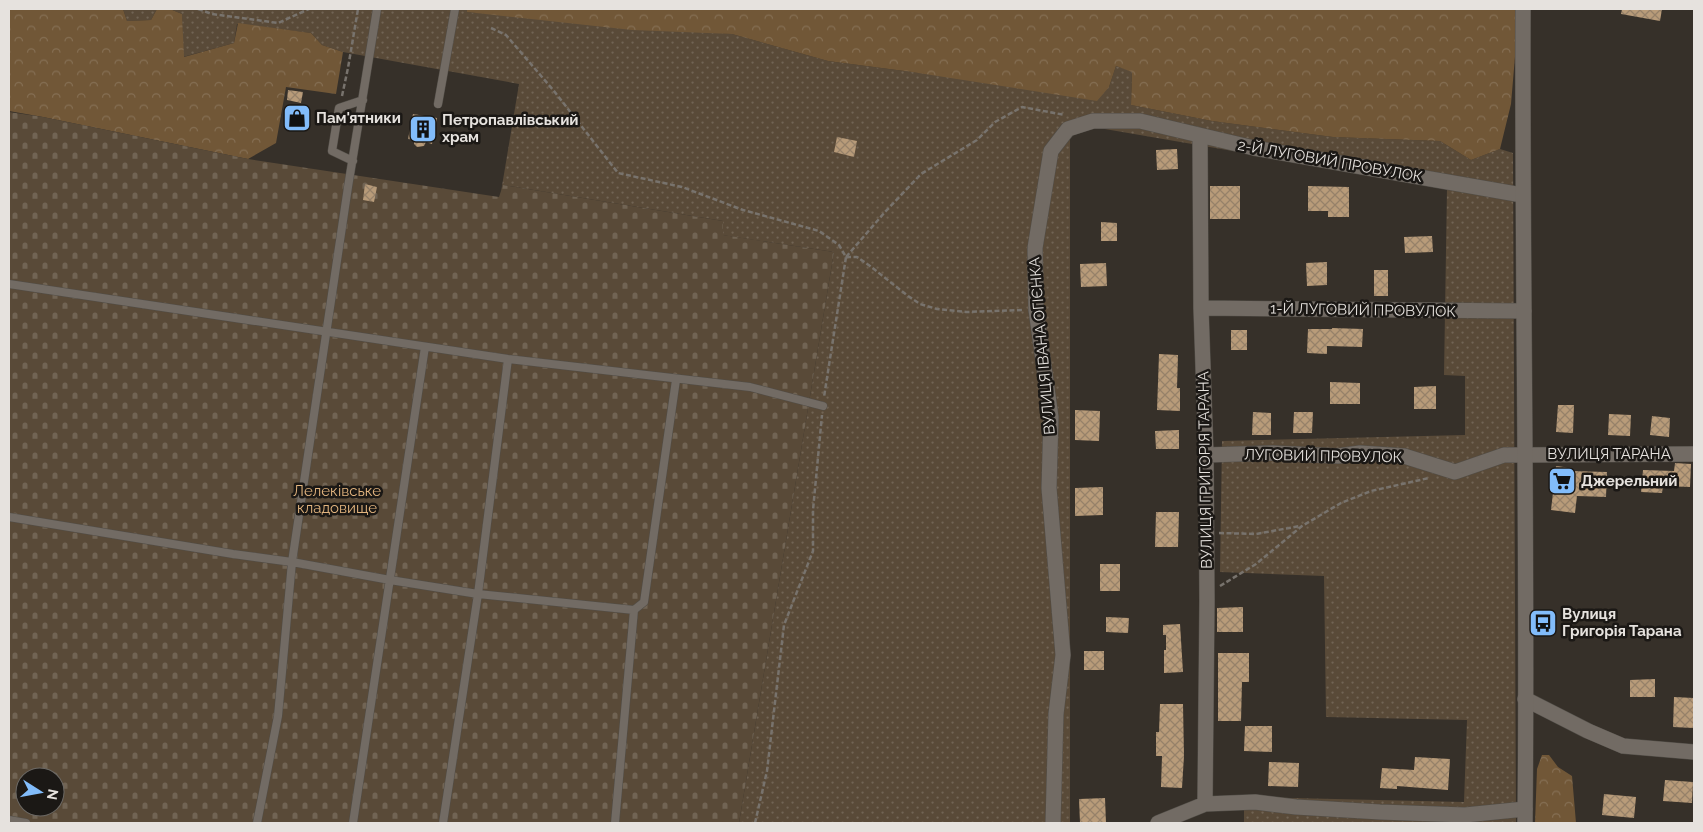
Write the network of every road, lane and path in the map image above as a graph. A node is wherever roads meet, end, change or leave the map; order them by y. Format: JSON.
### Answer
{"nodes":[{"id":1,"x":198,"y":9,"type":"edge"},
{"id":2,"x":309,"y":9,"type":"edge"},
{"id":3,"x":358,"y":9,"type":"edge"},
{"id":4,"x":377,"y":9,"type":"edge"},
{"id":5,"x":455,"y":9,"type":"edge"},
{"id":6,"x":1523,"y":9,"type":"edge"},
{"id":7,"x":363,"y":100,"type":"junction"},
{"id":8,"x":438,"y":104,"type":"dead end"},
{"id":9,"x":339,"y":108,"type":"junction"},
{"id":10,"x":1065,"y":115,"type":"dead end"},
{"id":11,"x":1140,"y":122,"type":"joint"},
{"id":12,"x":1200,"y":136,"type":"junction"},
{"id":13,"x":353,"y":161,"type":"junction"},
{"id":14,"x":1522,"y":195,"type":"junction"},
{"id":15,"x":9,"y":284,"type":"edge"},
{"id":16,"x":1201,"y":308,"type":"junction"},
{"id":17,"x":1036,"y":310,"type":"junction"},
{"id":18,"x":1524,"y":311,"type":"junction"},
{"id":19,"x":327,"y":333,"type":"junction"},
{"id":20,"x":425,"y":347,"type":"junction"},
{"id":21,"x":508,"y":360,"type":"junction"},
{"id":22,"x":676,"y":380,"type":"junction"},
{"id":23,"x":823,"y":406,"type":"dead end"},
{"id":24,"x":1694,"y":454,"type":"edge"},
{"id":25,"x":1206,"y":455,"type":"junction"},
{"id":26,"x":1524,"y":455,"type":"junction"},
{"id":27,"x":1430,"y":478,"type":"dead end"},
{"id":28,"x":9,"y":517,"type":"edge"},
{"id":29,"x":1302,"y":526,"type":"junction"},
{"id":30,"x":1206,"y":533,"type":"junction"},
{"id":31,"x":292,"y":562,"type":"junction"},
{"id":32,"x":390,"y":580,"type":"junction"},
{"id":33,"x":478,"y":594,"type":"junction"},
{"id":34,"x":1207,"y":601,"type":"junction"},
{"id":35,"x":634,"y":610,"type":"junction"},
{"id":36,"x":1525,"y":698,"type":"junction"},
{"id":37,"x":1694,"y":752,"type":"edge"},
{"id":38,"x":1205,"y":804,"type":"junction"},
{"id":39,"x":1525,"y":816,"type":"edge"},
{"id":40,"x":9,"y":820,"type":"edge"},
{"id":41,"x":26,"y":823,"type":"edge"},
{"id":42,"x":258,"y":823,"type":"edge"},
{"id":43,"x":353,"y":823,"type":"edge"},
{"id":44,"x":443,"y":823,"type":"edge"},
{"id":45,"x":615,"y":823,"type":"edge"},
{"id":46,"x":1053,"y":823,"type":"edge"},
{"id":47,"x":1158,"y":823,"type":"edge"}],
"edges":[{"from":1,"to":2,"type":"path"},
{"from":3,"to":9,"type":"path"},
{"from":4,"to":7,"type":"lane"},
{"from":5,"to":8,"type":"lane"},
{"from":6,"to":14,"type":"street"},
{"from":7,"to":9,"type":"lane"},
{"from":7,"to":13,"type":"lane"},
{"from":9,"to":13,"type":"lane"},
{"from":10,"to":17,"type":"path"},
{"from":11,"to":12,"type":"street","name":"2-Й ЛУГОВИЙ ПРОВУЛОК"},
{"from":11,"to":17,"type":"street","name":"ВУЛИЦЯ ІВАНА ОГІЄНКА"},
{"from":12,"to":14,"type":"street","name":"2-Й ЛУГОВИЙ ПРОВУЛОК"},
{"from":12,"to":16,"type":"street","name":"ВУЛИЦЯ ГРИГОРІЯ ТАРАНА"},
{"from":13,"to":19,"type":"lane"},
{"from":14,"to":18,"type":"street"},
{"from":15,"to":19,"type":"lane"},
{"from":16,"to":18,"type":"street","name":"1-Й ЛУГОВИЙ ПРОВУЛОК"},
{"from":16,"to":25,"type":"street","name":"ВУЛИЦЯ ГРИГОРІЯ ТАРАНА"},
{"from":17,"to":46,"type":"street","name":"ВУЛИЦЯ ІВАНА ОГІЄНКА"},
{"from":18,"to":26,"type":"street"},
{"from":19,"to":20,"type":"lane"},
{"from":19,"to":31,"type":"lane"},
{"from":20,"to":21,"type":"lane"},
{"from":20,"to":32,"type":"lane"},
{"from":21,"to":22,"type":"lane"},
{"from":21,"to":33,"type":"lane"},
{"from":22,"to":23,"type":"lane"},
{"from":22,"to":35,"type":"lane"},
{"from":24,"to":26,"type":"street","name":"ВУЛИЦЯ ТАРАНА"},
{"from":25,"to":26,"type":"street","name":"ЛУГОВИЙ ПРОВУЛОК"},
{"from":25,"to":30,"type":"street","name":"ВУЛИЦЯ ГРИГОРІЯ ТАРАНА"},
{"from":26,"to":36,"type":"street"},
{"from":27,"to":29,"type":"path"},
{"from":28,"to":31,"type":"lane"},
{"from":29,"to":30,"type":"path"},
{"from":29,"to":34,"type":"path"},
{"from":30,"to":34,"type":"street","name":"ВУЛИЦЯ ГРИГОРІЯ ТАРАНА"},
{"from":31,"to":32,"type":"lane"},
{"from":31,"to":42,"type":"lane"},
{"from":32,"to":33,"type":"lane"},
{"from":32,"to":43,"type":"lane"},
{"from":33,"to":35,"type":"lane"},
{"from":33,"to":44,"type":"lane"},
{"from":34,"to":38,"type":"street","name":"ВУЛИЦЯ ГРИГОРІЯ ТАРАНА"},
{"from":35,"to":45,"type":"lane"},
{"from":36,"to":37,"type":"street"},
{"from":36,"to":39,"type":"street"},
{"from":38,"to":39,"type":"street"},
{"from":38,"to":47,"type":"street"},
{"from":40,"to":41,"type":"lane"}]}
